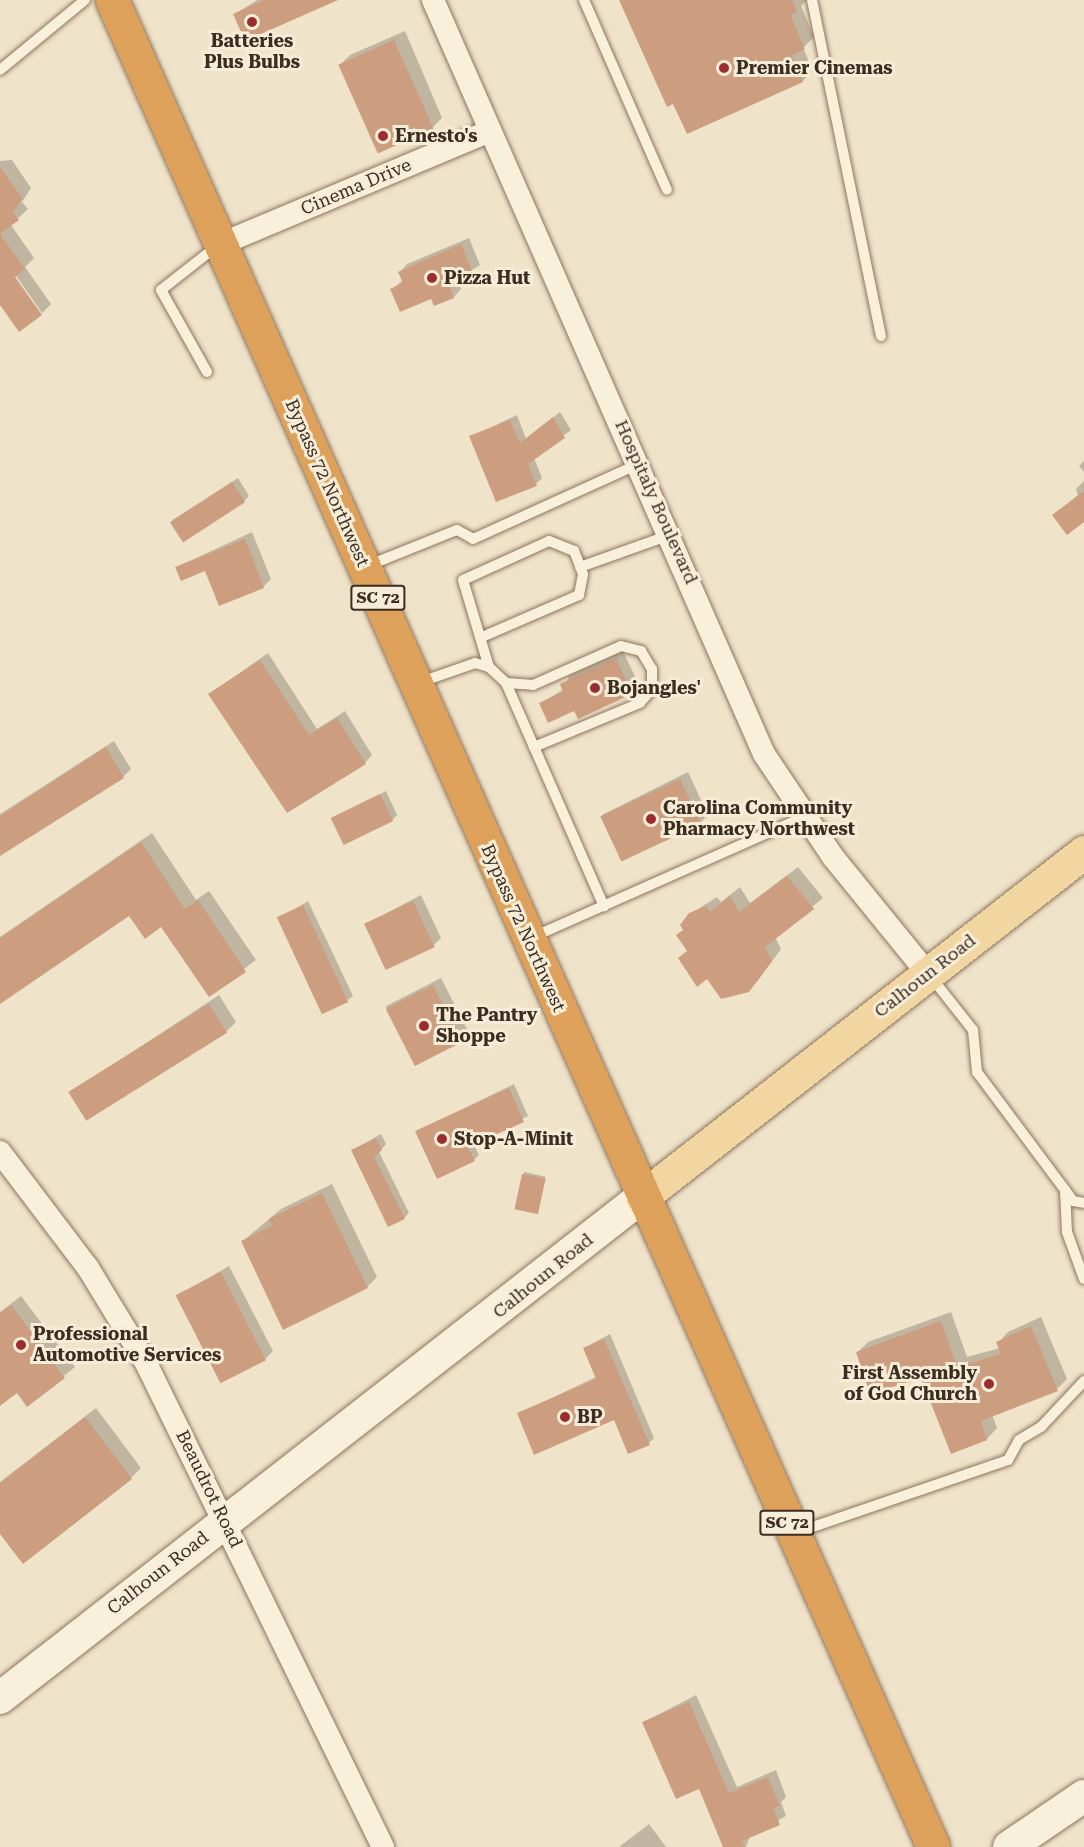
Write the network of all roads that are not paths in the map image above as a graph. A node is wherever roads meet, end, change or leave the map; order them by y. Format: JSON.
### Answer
{"nodes":[{"id":1,"x":85,"y":0,"type":"edge"},
{"id":2,"x":112,"y":0,"type":"edge"},
{"id":3,"x":433,"y":0,"type":"edge"},
{"id":4,"x":584,"y":0,"type":"edge"},
{"id":5,"x":812,"y":0,"type":"edge"},
{"id":6,"x":0,"y":70,"type":"edge"},
{"id":7,"x":490,"y":131,"type":"junction"},
{"id":8,"x":667,"y":190,"type":"dead end"},
{"id":9,"x":221,"y":244,"type":"junction"},
{"id":10,"x":880,"y":336,"type":"dead end"},
{"id":11,"x":207,"y":372,"type":"dead end"},
{"id":12,"x":639,"y":463,"type":"junction"},
{"id":13,"x":671,"y":535,"type":"junction"},
{"id":14,"x":364,"y":567,"type":"junction"},
{"id":15,"x":580,"y":567,"type":"junction"},
{"id":16,"x":482,"y":637,"type":"junction"},
{"id":17,"x":489,"y":667,"type":"junction"},
{"id":18,"x":506,"y":683,"type":"junction"},
{"id":19,"x":416,"y":684,"type":"junction"},
{"id":20,"x":534,"y":747,"type":"junction"},
{"id":21,"x":804,"y":817,"type":"junction"},
{"id":22,"x":1084,"y":852,"type":"edge"},
{"id":23,"x":604,"y":906,"type":"junction"},
{"id":24,"x":528,"y":939,"type":"junction"},
{"id":25,"x":928,"y":974,"type":"junction"},
{"id":26,"x":0,"y":1152,"type":"edge"},
{"id":27,"x":1065,"y":1190,"type":"junction"},
{"id":28,"x":642,"y":1197,"type":"junction"},
{"id":29,"x":1084,"y":1203,"type":"edge"},
{"id":30,"x":1084,"y":1279,"type":"edge"},
{"id":31,"x":1084,"y":1381,"type":"edge"},
{"id":32,"x":225,"y":1521,"type":"junction"},
{"id":33,"x":792,"y":1534,"type":"junction"},
{"id":34,"x":0,"y":1698,"type":"edge"},
{"id":35,"x":1084,"y":1796,"type":"edge"},
{"id":36,"x":383,"y":1847,"type":"edge"},
{"id":37,"x":933,"y":1847,"type":"edge"},
{"id":38,"x":1009,"y":1847,"type":"edge"}],
"edges":[{"from":1,"to":6,"type":"lane"},
{"from":2,"to":9,"type":"highway","name":"Bypass 72 Northwest","number":"SC 72"},
{"from":3,"to":7,"type":"street","name":"Hospitaly Boulevard"},
{"from":4,"to":8,"type":"lane"},
{"from":5,"to":10,"type":"lane"},
{"from":7,"to":9,"type":"street","name":"Cinema Drive"},
{"from":7,"to":12,"type":"street","name":"Hospitaly Boulevard"},
{"from":9,"to":11,"type":"lane"},
{"from":9,"to":14,"type":"highway","name":"Bypass 72 Northwest","number":"SC 72"},
{"from":12,"to":13,"type":"street","name":"Hospitaly Boulevard"},
{"from":12,"to":14,"type":"lane"},
{"from":13,"to":15,"type":"lane"},
{"from":13,"to":21,"type":"street","name":"Hospitaly Boulevard"},
{"from":14,"to":19,"type":"highway","name":"Bypass 72 Northwest","number":"SC 72"},
{"from":15,"to":16,"type":"lane"},
{"from":15,"to":16,"type":"lane"},
{"from":16,"to":17,"type":"lane"},
{"from":17,"to":18,"type":"lane"},
{"from":17,"to":19,"type":"lane"},
{"from":18,"to":20,"type":"lane"},
{"from":18,"to":20,"type":"lane"},
{"from":19,"to":24,"type":"highway","name":"Bypass 72 Northwest","number":"SC 72"},
{"from":20,"to":23,"type":"lane"},
{"from":21,"to":23,"type":"lane"},
{"from":21,"to":25,"type":"street","name":"Hospitaly Boulevard"},
{"from":22,"to":25,"type":"main road","name":"Calhoun Road"},
{"from":23,"to":24,"type":"lane"},
{"from":24,"to":28,"type":"highway","name":"Bypass 72 Northwest","number":"SC 72"},
{"from":25,"to":27,"type":"lane"},
{"from":25,"to":28,"type":"main road","name":"Calhoun Road"},
{"from":26,"to":32,"type":"street","name":"Beaudrot Road"},
{"from":27,"to":29,"type":"lane"},
{"from":27,"to":30,"type":"lane"},
{"from":28,"to":32,"type":"main road","name":"Calhoun Road"},
{"from":28,"to":33,"type":"highway","number":"SC 72"},
{"from":31,"to":33,"type":"lane"},
{"from":32,"to":34,"type":"main road","name":"Calhoun Road"},
{"from":32,"to":36,"type":"street","name":"Beaudrot Road"},
{"from":33,"to":37,"type":"highway","number":"SC 72"},
{"from":35,"to":38,"type":"main road"}]}
